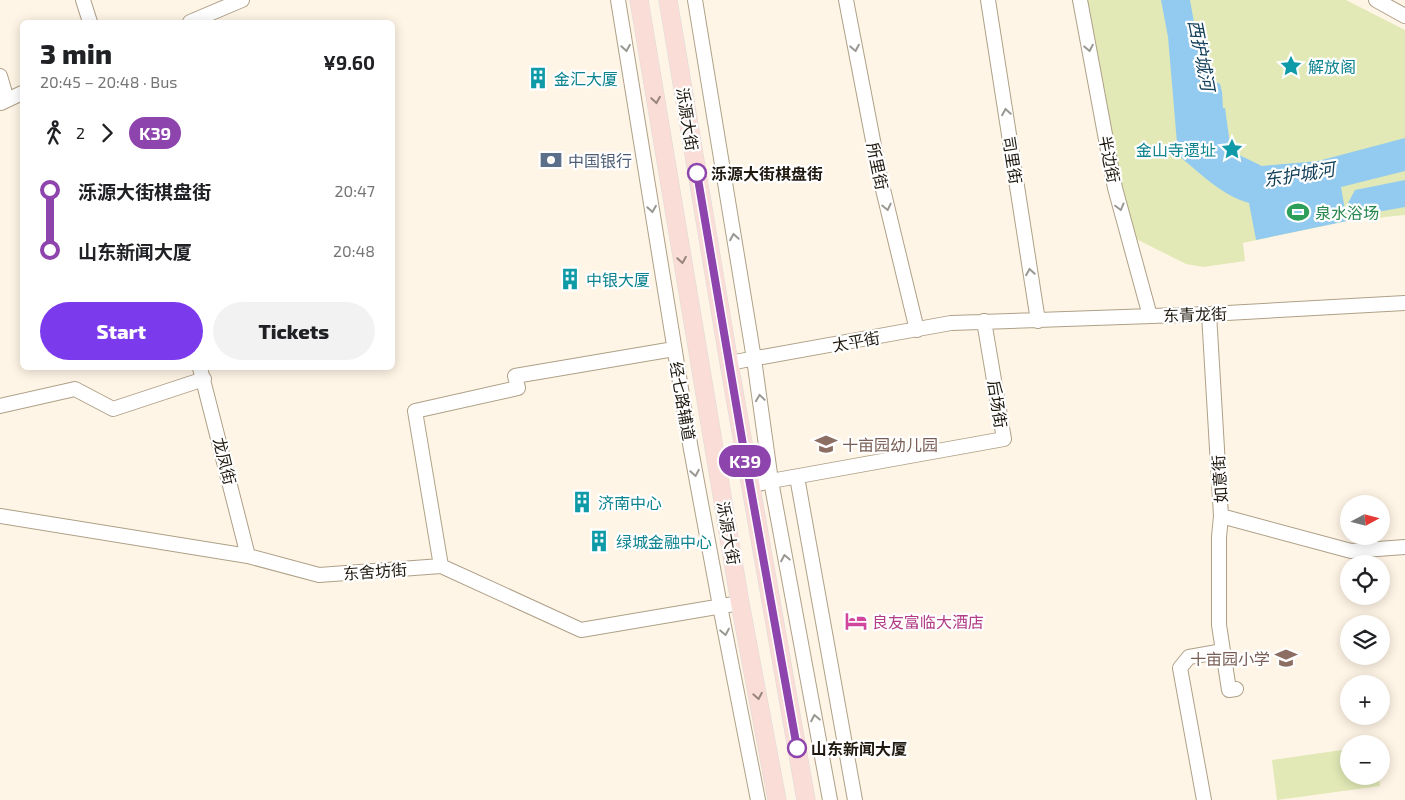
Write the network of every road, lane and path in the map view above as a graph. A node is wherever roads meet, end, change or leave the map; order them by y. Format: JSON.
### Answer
{"nodes":[{"id":1,"x":83,"y":0,"type":"edge"},
{"id":2,"x":618,"y":0,"type":"edge"},
{"id":3,"x":639,"y":0,"type":"edge"},
{"id":4,"x":668,"y":0,"type":"edge"},
{"id":5,"x":695,"y":0,"type":"edge"},
{"id":6,"x":846,"y":0,"type":"edge"},
{"id":7,"x":988,"y":0,"type":"edge"},
{"id":8,"x":1080,"y":0,"type":"edge"},
{"id":9,"x":1376,"y":0,"type":"edge"},
{"id":10,"x":236,"y":1,"type":"edge"},
{"id":11,"x":1405,"y":16,"type":"edge"},
{"id":12,"x":89,"y":20,"type":"edge"},
{"id":13,"x":194,"y":20,"type":"edge"},
{"id":14,"x":0,"y":76,"type":"edge"},
{"id":15,"x":20,"y":95,"type":"edge"},
{"id":16,"x":4,"y":102,"type":"edge"},
{"id":17,"x":1405,"y":303,"type":"edge"},
{"id":18,"x":1209,"y":314,"type":"junction"},
{"id":19,"x":1150,"y":316,"type":"junction"},
{"id":20,"x":1038,"y":320,"type":"junction"},
{"id":21,"x":984,"y":321,"type":"junction"},
{"id":22,"x":917,"y":330,"type":"junction"},
{"id":23,"x":674,"y":350,"type":"junction"},
{"id":24,"x":754,"y":359,"type":"junction"},
{"id":25,"x":729,"y":363,"type":"junction"},
{"id":26,"x":202,"y":373,"type":"edge"},
{"id":27,"x":0,"y":406,"type":"edge"},
{"id":28,"x":797,"y":477,"type":"junction"},
{"id":29,"x":771,"y":481,"type":"junction"},
{"id":30,"x":750,"y":486,"type":"junction"},
{"id":31,"x":0,"y":516,"type":"edge"},
{"id":32,"x":1221,"y":516,"type":"junction"},
{"id":33,"x":1405,"y":547,"type":"edge"},
{"id":34,"x":248,"y":556,"type":"junction"},
{"id":35,"x":441,"y":566,"type":"junction"},
{"id":36,"x":740,"y":603,"type":"junction"},
{"id":37,"x":720,"y":606,"type":"junction"},
{"id":38,"x":1222,"y":651,"type":"junction"},
{"id":39,"x":1236,"y":689,"type":"dead end"},
{"id":40,"x":758,"y":800,"type":"edge"},
{"id":41,"x":777,"y":800,"type":"edge"},
{"id":42,"x":806,"y":800,"type":"edge"},
{"id":43,"x":830,"y":800,"type":"edge"},
{"id":44,"x":855,"y":800,"type":"edge"},
{"id":45,"x":1204,"y":800,"type":"edge"}],
"edges":[{"from":1,"to":12,"type":"street"},
{"from":2,"to":23,"type":"street","name":"经七路辅道","one_way":true},
{"from":3,"to":36,"type":"main road","name":"泺源大街","one_way":true},
{"from":4,"to":25,"type":"main road","name":"泺源大街"},
{"from":24,"to":5,"type":"street","one_way":true},
{"from":6,"to":22,"type":"street","name":"所里街","one_way":true},
{"from":20,"to":7,"type":"street","name":"司里街","one_way":true},
{"from":8,"to":19,"type":"street","name":"半边街","one_way":true},
{"from":9,"to":11,"type":"street"},
{"from":10,"to":13,"type":"street"},
{"from":14,"to":16,"type":"street"},
{"from":15,"to":16,"type":"street"},
{"from":17,"to":18,"type":"street","name":"东青龙街"},
{"from":18,"to":19,"type":"street","name":"东青龙街"},
{"from":18,"to":32,"type":"street","name":"如意街"},
{"from":19,"to":20,"type":"street","name":"东青龙街"},
{"from":20,"to":21,"type":"street","name":"东青龙街"},
{"from":21,"to":22,"type":"street","name":"太平街"},
{"from":21,"to":28,"type":"street","name":"后场街"},
{"from":22,"to":24,"type":"street","name":"太平街"},
{"from":23,"to":35,"type":"street"},
{"from":23,"to":37,"type":"street","name":"经七路辅道","one_way":true},
{"from":24,"to":25,"type":"street","name":"太平街"},
{"from":29,"to":24,"type":"street","one_way":true},
{"from":25,"to":30,"type":"main road","name":"泺源大街"},
{"from":26,"to":27,"type":"street"},
{"from":26,"to":34,"type":"street","name":"龙凤街"},
{"from":28,"to":29,"type":"street","name":"后场街"},
{"from":28,"to":44,"type":"street"},
{"from":29,"to":30,"type":"street","name":"后场街"},
{"from":43,"to":29,"type":"street","one_way":true},
{"from":30,"to":42,"type":"main road","name":"泺源大街"},
{"from":31,"to":34,"type":"street","name":"东舍坊街"},
{"from":32,"to":33,"type":"street","name":"如意街"},
{"from":32,"to":38,"type":"street"},
{"from":34,"to":35,"type":"street","name":"东舍坊街"},
{"from":35,"to":37,"type":"street","name":"东舍坊街"},
{"from":36,"to":37,"type":"street","name":"东舍坊街"},
{"from":36,"to":41,"type":"main road","name":"泺源大街","one_way":true},
{"from":37,"to":40,"type":"street","name":"经七路辅道","one_way":true},
{"from":38,"to":39,"type":"street"},
{"from":38,"to":45,"type":"street"}]}
